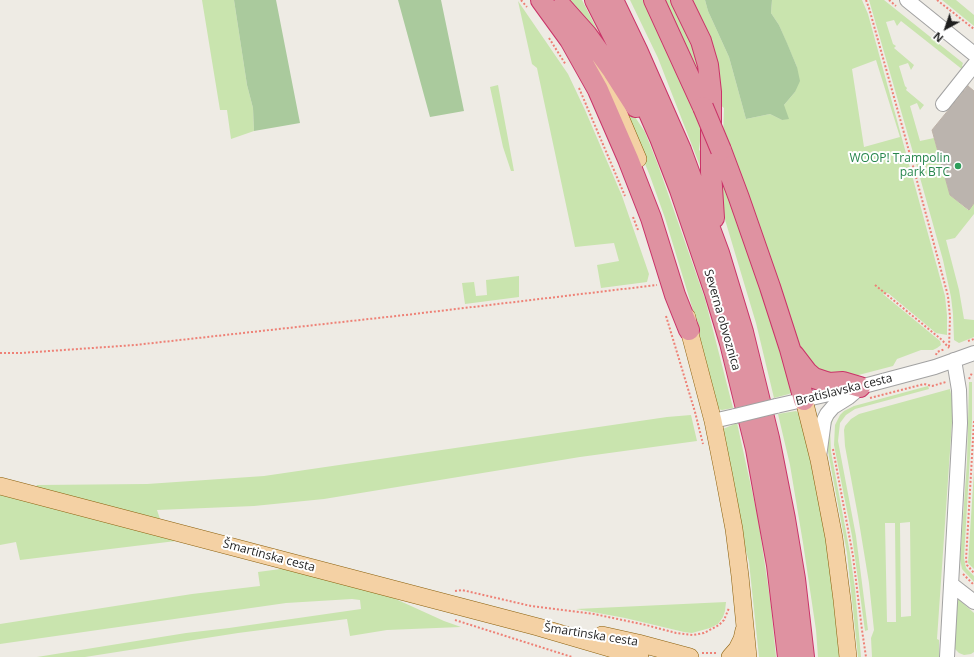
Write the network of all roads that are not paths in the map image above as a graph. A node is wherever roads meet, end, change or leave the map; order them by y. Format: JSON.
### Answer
{"nodes":[{"id":1,"x":595,"y":0,"type":"edge"},
{"id":2,"x":613,"y":0,"type":"edge"},
{"id":3,"x":654,"y":0,"type":"edge"},
{"id":4,"x":681,"y":0,"type":"edge"},
{"id":5,"x":907,"y":0,"type":"edge"},
{"id":6,"x":560,"y":3,"type":"edge"},
{"id":7,"x":535,"y":5,"type":"edge"},
{"id":8,"x":974,"y":54,"type":"edge"},
{"id":9,"x":974,"y":65,"type":"edge"},
{"id":10,"x":943,"y":104,"type":"dead end"},
{"id":11,"x":680,"y":190,"type":"junction"},
{"id":12,"x":719,"y":253,"type":"junction"},
{"id":13,"x":689,"y":330,"type":"junction"},
{"id":14,"x":790,"y":350,"type":"junction"},
{"id":15,"x":974,"y":352,"type":"edge"},
{"id":16,"x":952,"y":354,"type":"junction"},
{"id":17,"x":865,"y":392,"type":"junction"},
{"id":18,"x":804,"y":400,"type":"junction"},
{"id":19,"x":713,"y":421,"type":"junction"},
{"id":20,"x":818,"y":460,"type":"junction"},
{"id":21,"x":0,"y":486,"type":"edge"},
{"id":22,"x":951,"y":584,"type":"junction"},
{"id":23,"x":974,"y":602,"type":"edge"},
{"id":24,"x":746,"y":624,"type":"junction"},
{"id":25,"x":538,"y":627,"type":"junction"},
{"id":26,"x":640,"y":657,"type":"edge"},
{"id":27,"x":690,"y":657,"type":"edge"},
{"id":28,"x":730,"y":657,"type":"edge"},
{"id":29,"x":748,"y":657,"type":"edge"},
{"id":30,"x":788,"y":657,"type":"edge"},
{"id":31,"x":804,"y":657,"type":"edge"},
{"id":32,"x":848,"y":657,"type":"edge"},
{"id":33,"x":947,"y":657,"type":"edge"}],
"edges":[{"from":1,"to":11,"type":"highway","name":"Severna obvoznica"},
{"from":2,"to":12,"type":"highway","name":"Severna obvoznica"},
{"from":3,"to":14,"type":"highway","bridge":true},
{"from":4,"to":12,"type":"highway"},
{"from":5,"to":8,"type":"street"},
{"from":6,"to":11,"type":"highway"},
{"from":6,"to":13,"type":"main road"},
{"from":7,"to":13,"type":"highway"},
{"from":9,"to":10,"type":"street"},
{"from":11,"to":30,"type":"highway","name":"Severna obvoznica"},
{"from":12,"to":31,"type":"highway","name":"Severna obvoznica"},
{"from":13,"to":19,"type":"main road"},
{"from":14,"to":17,"type":"highway"},
{"from":14,"to":18,"type":"highway"},
{"from":15,"to":16,"type":"street","name":"Bratislavska cesta"},
{"from":16,"to":17,"type":"street","name":"Bratislavska cesta"},
{"from":16,"to":22,"type":"street"},
{"from":17,"to":18,"type":"street","name":"Bratislavska cesta"},
{"from":17,"to":20,"type":"street"},
{"from":18,"to":19,"type":"street","name":"Bratislavska cesta","bridge":true},
{"from":18,"to":20,"type":"main road"},
{"from":19,"to":24,"type":"main road"},
{"from":20,"to":32,"type":"main road"},
{"from":21,"to":25,"type":"main road","name":"Šmartinska cesta"},
{"from":22,"to":23,"type":"street"},
{"from":22,"to":33,"type":"street"},
{"from":24,"to":28,"type":"main road"},
{"from":24,"to":29,"type":"main road"},
{"from":25,"to":26,"type":"main road","name":"Šmartinska cesta"},
{"from":25,"to":27,"type":"main road","name":"Šmartinska cesta"}]}
